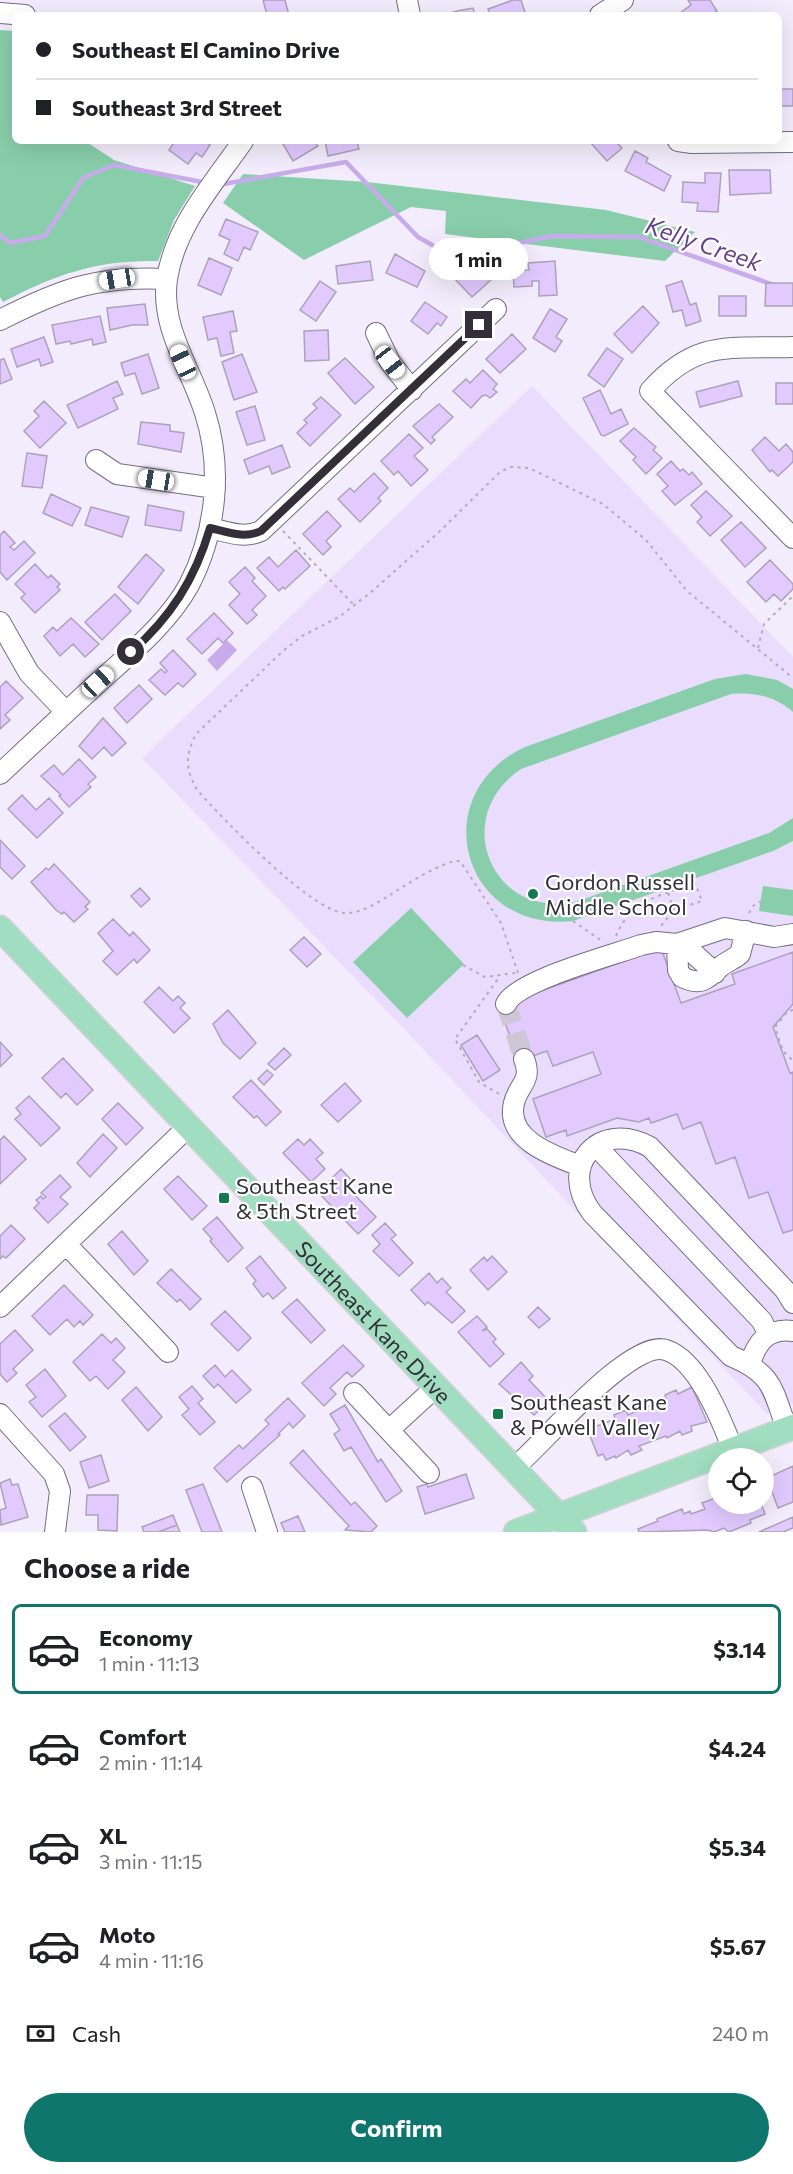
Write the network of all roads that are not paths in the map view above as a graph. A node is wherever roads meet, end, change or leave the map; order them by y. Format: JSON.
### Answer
{"nodes":[{"id":1,"x":623,"y":0,"type":"edge"},
{"id":2,"x":605,"y":12,"type":"edge"},
{"id":3,"x":241,"y":144,"type":"edge"},
{"id":4,"x":167,"y":279,"type":"junction"},
{"id":5,"x":496,"y":309,"type":"dead end"},
{"id":6,"x":0,"y":320,"type":"edge"},
{"id":7,"x":376,"y":333,"type":"dead end"},
{"id":8,"x":793,"y":347,"type":"edge"},
{"id":9,"x":412,"y":390,"type":"junction"},
{"id":10,"x":96,"y":460,"type":"dead end"},
{"id":11,"x":216,"y":488,"type":"junction"},
{"id":12,"x":210,"y":528,"type":"junction"},
{"id":13,"x":793,"y":538,"type":"edge"},
{"id":14,"x":0,"y":622,"type":"edge"},
{"id":15,"x":66,"y":712,"type":"junction"},
{"id":16,"x":0,"y":774,"type":"edge"},
{"id":17,"x":0,"y":928,"type":"edge"},
{"id":18,"x":746,"y":931,"type":"junction"},
{"id":19,"x":793,"y":934,"type":"edge"},
{"id":20,"x":679,"y":943,"type":"junction"},
{"id":21,"x":506,"y":1004,"type":"dead end"},
{"id":22,"x":524,"y":1059,"type":"tunnel mouth"},
{"id":23,"x":189,"y":1126,"type":"junction"},
{"id":24,"x":596,"y":1146,"type":"junction"},
{"id":25,"x":580,"y":1166,"type":"junction"},
{"id":26,"x":66,"y":1244,"type":"junction"},
{"id":27,"x":793,"y":1303,"type":"edge"},
{"id":28,"x":0,"y":1307,"type":"edge"},
{"id":29,"x":793,"y":1331,"type":"edge"},
{"id":30,"x":768,"y":1334,"type":"junction"},
{"id":31,"x":168,"y":1352,"type":"dead end"},
{"id":32,"x":750,"y":1364,"type":"junction"},
{"id":33,"x":437,"y":1386,"type":"junction"},
{"id":34,"x":354,"y":1394,"type":"dead end"},
{"id":35,"x":0,"y":1414,"type":"edge"},
{"id":36,"x":790,"y":1428,"type":"edge"},
{"id":37,"x":389,"y":1430,"type":"junction"},
{"id":38,"x":732,"y":1448,"type":"edge"},
{"id":39,"x":738,"y":1448,"type":"edge"},
{"id":40,"x":708,"y":1461,"type":"edge"},
{"id":41,"x":515,"y":1467,"type":"junction"},
{"id":42,"x":429,"y":1473,"type":"dead end"},
{"id":43,"x":252,"y":1487,"type":"dead end"},
{"id":44,"x":567,"y":1524,"type":"edge"},
{"id":45,"x":55,"y":1532,"type":"edge"},
{"id":46,"x":267,"y":1532,"type":"edge"},
{"id":47,"x":516,"y":1532,"type":"edge"}],
"edges":[{"from":1,"to":2,"type":"street"},
{"from":3,"to":4,"type":"street"},
{"from":4,"to":6,"type":"street"},
{"from":4,"to":11,"type":"street"},
{"from":5,"to":9,"type":"street"},
{"from":7,"to":9,"type":"street"},
{"from":8,"to":13,"type":"street"},
{"from":9,"to":12,"type":"street"},
{"from":10,"to":11,"type":"street"},
{"from":11,"to":12,"type":"street"},
{"from":12,"to":15,"type":"street"},
{"from":14,"to":15,"type":"street"},
{"from":15,"to":16,"type":"street"},
{"from":17,"to":23,"type":"main road","name":"Southeast Kane Drive"},
{"from":18,"to":19,"type":"street"},
{"from":18,"to":20,"type":"street"},
{"from":18,"to":20,"type":"street"},
{"from":20,"to":21,"type":"street"},
{"from":22,"to":25,"type":"street"},
{"from":23,"to":26,"type":"street"},
{"from":23,"to":33,"type":"main road","name":"Southeast Kane Drive"},
{"from":24,"to":25,"type":"street"},
{"from":24,"to":27,"type":"street"},
{"from":24,"to":30,"type":"street"},
{"from":25,"to":32,"type":"street"},
{"from":26,"to":28,"type":"street"},
{"from":26,"to":31,"type":"street"},
{"from":29,"to":30,"type":"street"},
{"from":30,"to":32,"type":"street"},
{"from":32,"to":36,"type":"street"},
{"from":33,"to":37,"type":"street"},
{"from":33,"to":41,"type":"main road","name":"Southeast Kane Drive"},
{"from":34,"to":37,"type":"street"},
{"from":35,"to":45,"type":"street"},
{"from":36,"to":39,"type":"main road"},
{"from":37,"to":42,"type":"street"},
{"from":38,"to":41,"type":"street"},
{"from":40,"to":44,"type":"main road"},
{"from":41,"to":44,"type":"main road","name":"Southeast Kane Drive"},
{"from":43,"to":46,"type":"street"},
{"from":44,"to":47,"type":"main road"}]}
